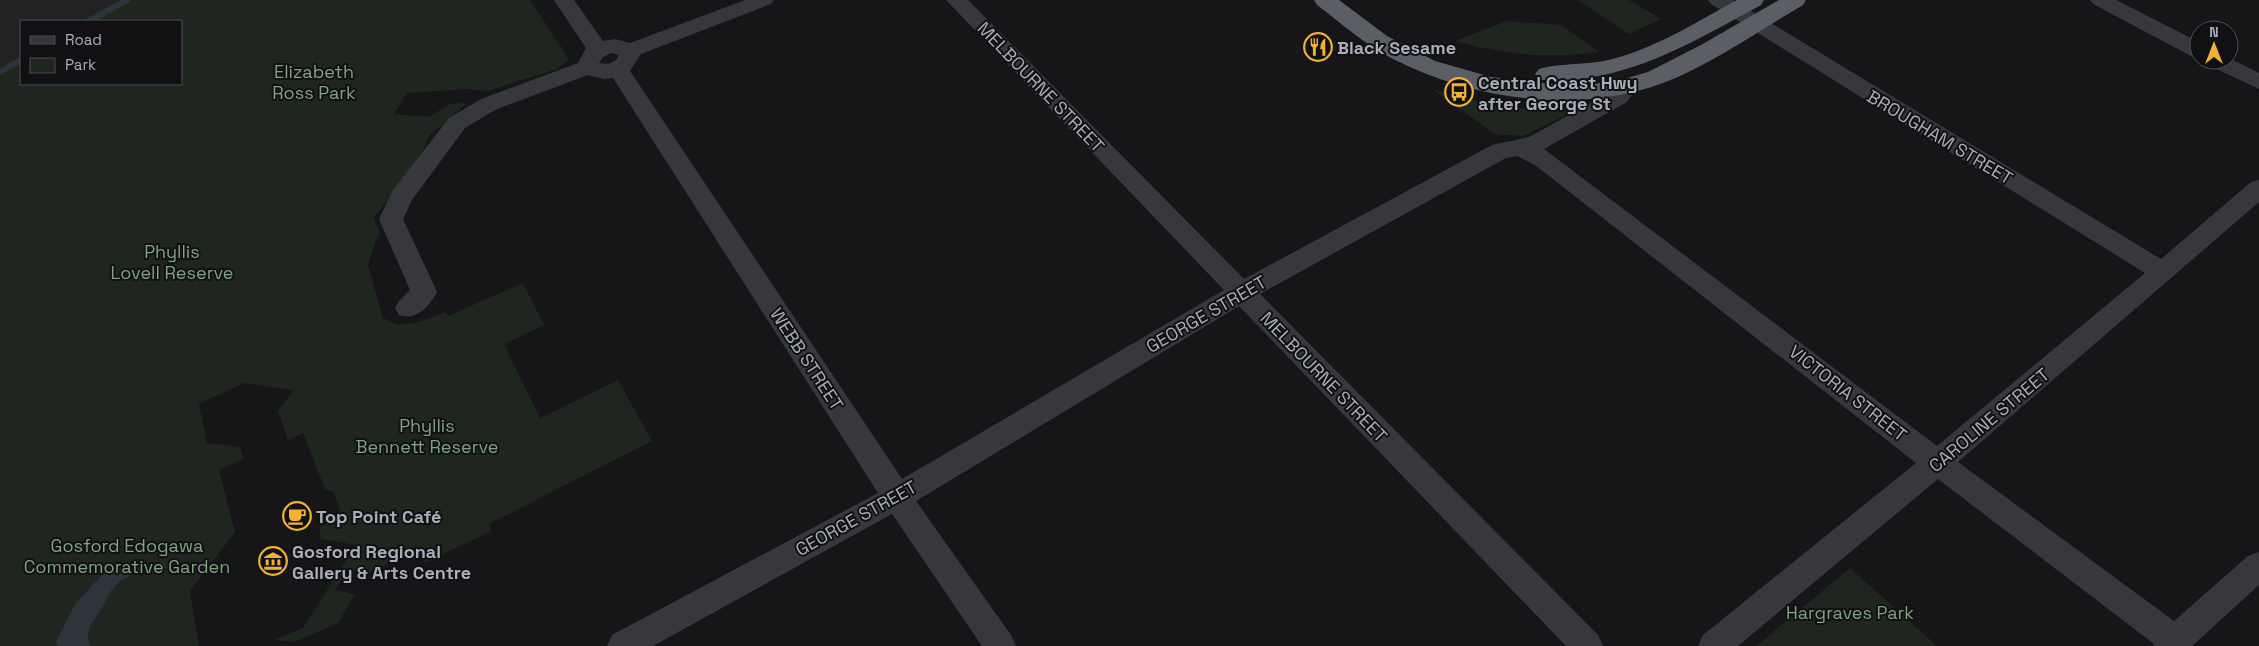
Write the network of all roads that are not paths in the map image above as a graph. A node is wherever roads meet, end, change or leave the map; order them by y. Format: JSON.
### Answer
{"nodes":[{"id":1,"x":564,"y":0,"type":"edge"},
{"id":2,"x":764,"y":0,"type":"edge"},
{"id":3,"x":956,"y":0,"type":"edge"},
{"id":4,"x":1325,"y":0,"type":"edge"},
{"id":5,"x":1348,"y":0,"type":"edge"},
{"id":6,"x":1795,"y":0,"type":"edge"},
{"id":7,"x":2100,"y":0,"type":"edge"},
{"id":8,"x":1735,"y":3,"type":"edge"},
{"id":9,"x":1754,"y":23,"type":"junction"},
{"id":10,"x":2189,"y":46,"type":"edge"},
{"id":11,"x":594,"y":58,"type":"junction"},
{"id":12,"x":623,"y":60,"type":"junction"},
{"id":13,"x":2236,"y":70,"type":"edge"},
{"id":14,"x":2259,"y":82,"type":"edge"},
{"id":15,"x":1627,"y":86,"type":"junction"},
{"id":16,"x":1522,"y":148,"type":"junction"},
{"id":17,"x":2259,"y":188,"type":"edge"},
{"id":18,"x":2163,"y":272,"type":"junction"},
{"id":19,"x":1242,"y":292,"type":"junction"},
{"id":20,"x":408,"y":308,"type":"dead end"},
{"id":21,"x":1938,"y":462,"type":"junction"},
{"id":22,"x":897,"y":497,"type":"junction"},
{"id":23,"x":2259,"y":566,"type":"edge"},
{"id":24,"x":2172,"y":643,"type":"edge"},
{"id":25,"x":623,"y":646,"type":"edge"},
{"id":26,"x":1000,"y":646,"type":"edge"},
{"id":27,"x":1587,"y":646,"type":"edge"},
{"id":28,"x":1714,"y":646,"type":"edge"}],
"edges":[{"from":1,"to":11,"type":"street"},
{"from":2,"to":12,"type":"street"},
{"from":3,"to":19,"type":"street","name":"MELBOURNE STREET"},
{"from":4,"to":15,"type":"highway"},
{"from":5,"to":8,"type":"highway"},
{"from":6,"to":9,"type":"highway","name":"GEORGE STREET"},
{"from":7,"to":10,"type":"street"},
{"from":8,"to":9,"type":"street","name":"BROUGHAM STREET"},
{"from":9,"to":15,"type":"highway","name":"GEORGE STREET"},
{"from":9,"to":18,"type":"street","name":"BROUGHAM STREET"},
{"from":11,"to":12,"type":"street"},
{"from":11,"to":20,"type":"street"},
{"from":12,"to":22,"type":"street","name":"WEBB STREET"},
{"from":13,"to":14,"type":"street"},
{"from":15,"to":16,"type":"street","name":"GEORGE STREET"},
{"from":16,"to":19,"type":"street","name":"GEORGE STREET"},
{"from":16,"to":21,"type":"street","name":"VICTORIA STREET"},
{"from":17,"to":18,"type":"street","name":"CAROLINE STREET"},
{"from":18,"to":21,"type":"street","name":"CAROLINE STREET"},
{"from":19,"to":22,"type":"street","name":"GEORGE STREET"},
{"from":19,"to":27,"type":"street","name":"MELBOURNE STREET"},
{"from":21,"to":24,"type":"street","name":"VICTORIA STREET"},
{"from":21,"to":28,"type":"street","name":"CAROLINE STREET"},
{"from":22,"to":25,"type":"street","name":"GEORGE STREET"},
{"from":22,"to":26,"type":"street","name":"WEBB STREET"},
{"from":23,"to":24,"type":"street"}]}
